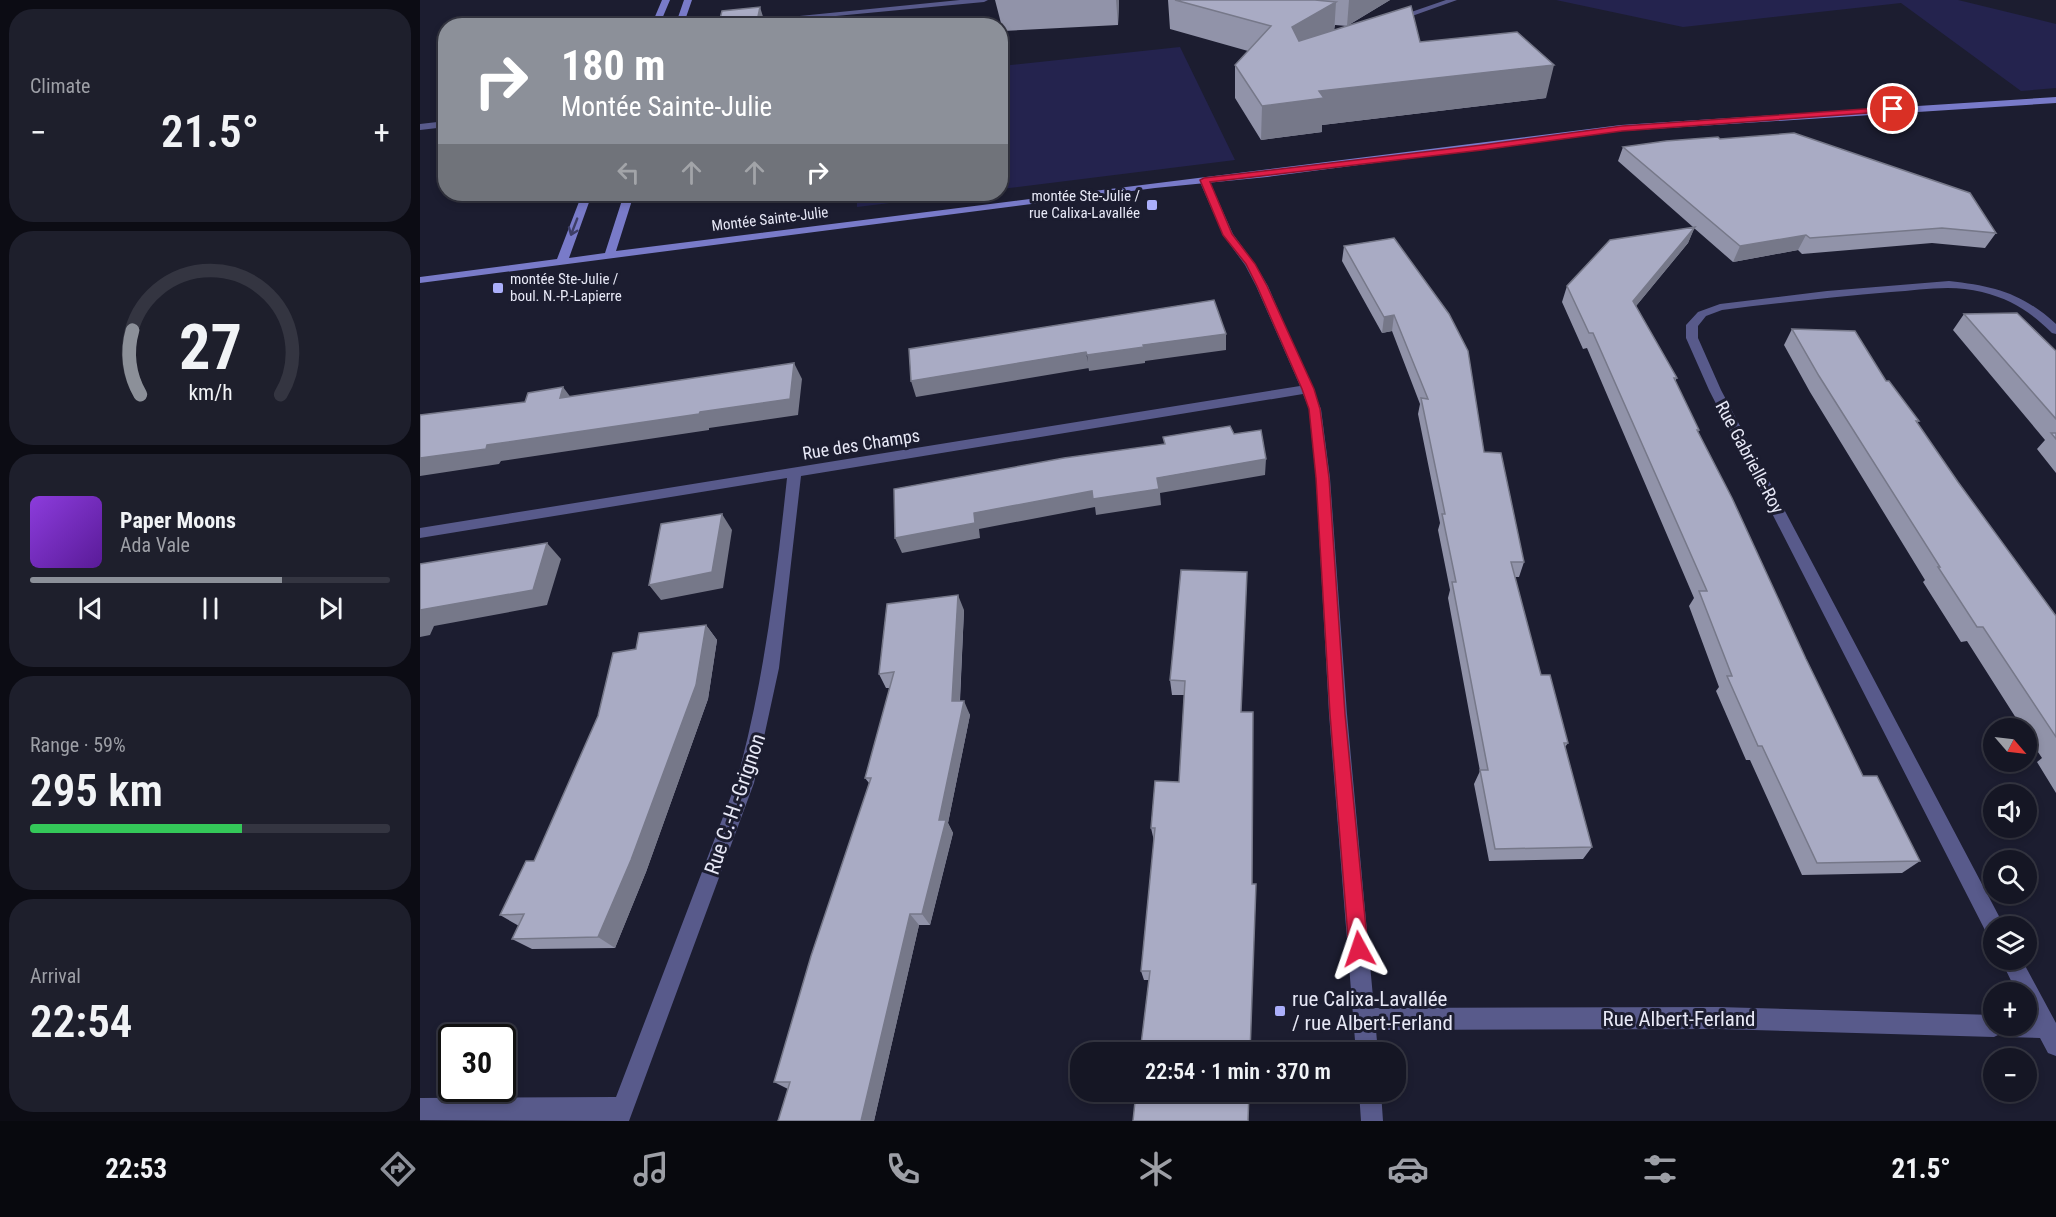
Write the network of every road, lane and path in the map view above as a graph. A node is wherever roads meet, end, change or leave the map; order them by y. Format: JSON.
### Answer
{"nodes":[{"id":1,"x":666,"y":0,"type":"edge"},
{"id":2,"x":688,"y":0,"type":"edge"},
{"id":3,"x":984,"y":0,"type":"edge"},
{"id":4,"x":1453,"y":0,"type":"edge"},
{"id":5,"x":926,"y":3,"type":"edge"},
{"id":6,"x":659,"y":18,"type":"edge"},
{"id":7,"x":682,"y":18,"type":"edge"},
{"id":8,"x":779,"y":18,"type":"edge"},
{"id":9,"x":1384,"y":22,"type":"edge"},
{"id":10,"x":2056,"y":100,"type":"edge"},
{"id":11,"x":438,"y":125,"type":"edge"},
{"id":12,"x":420,"y":127,"type":"edge"},
{"id":13,"x":1204,"y":180,"type":"junction"},
{"id":14,"x":584,"y":201,"type":"edge"},
{"id":15,"x":626,"y":201,"type":"edge"},
{"id":16,"x":610,"y":255,"type":"junction"},
{"id":17,"x":562,"y":261,"type":"junction"},
{"id":18,"x":420,"y":280,"type":"edge"},
{"id":19,"x":2056,"y":330,"type":"edge"},
{"id":20,"x":1308,"y":389,"type":"junction"},
{"id":21,"x":794,"y":473,"type":"junction"},
{"id":22,"x":420,"y":533,"type":"edge"},
{"id":23,"x":1988,"y":916,"type":"edge"},
{"id":24,"x":2016,"y":970,"type":"edge"},
{"id":25,"x":1365,"y":1019,"type":"junction"},
{"id":26,"x":1983,"y":1026,"type":"edge"},
{"id":27,"x":2051,"y":1036,"type":"edge"},
{"id":28,"x":1366,"y":1042,"type":"edge"},
{"id":29,"x":1371,"y":1102,"type":"edge"},
{"id":30,"x":420,"y":1109,"type":"edge"},
{"id":31,"x":621,"y":1115,"type":"edge"},
{"id":32,"x":1372,"y":1121,"type":"edge"}],
"edges":[{"from":1,"to":6,"type":"main road"},
{"from":2,"to":7,"type":"main road"},
{"from":3,"to":5,"type":"street"},
{"from":4,"to":9,"type":"street"},
{"from":5,"to":8,"type":"street"},
{"from":10,"to":13,"type":"main road","name":"Montée Sainte-Julie"},
{"from":11,"to":12,"type":"street"},
{"from":13,"to":16,"type":"main road","name":"Montée Sainte-Julie"},
{"from":13,"to":20,"type":"street"},
{"from":14,"to":17,"type":"main road","one_way":true},
{"from":15,"to":16,"type":"main road"},
{"from":16,"to":17,"type":"main road","name":"Montée Sainte-Julie"},
{"from":17,"to":18,"type":"main road","name":"Montée Sainte-Julie"},
{"from":19,"to":23,"type":"street","name":"Rue Gabrielle-Roy"},
{"from":20,"to":21,"type":"street","name":"Rue des Champs"},
{"from":20,"to":25,"type":"street"},
{"from":21,"to":22,"type":"street","name":"Rue des Champs"},
{"from":21,"to":31,"type":"street","name":"Rue C.-H.-Grignon"},
{"from":24,"to":27,"type":"street"},
{"from":25,"to":26,"type":"street","name":"Rue Albert-Ferland"},
{"from":25,"to":28,"type":"street"},
{"from":29,"to":32,"type":"street"},
{"from":30,"to":31,"type":"street"}]}
